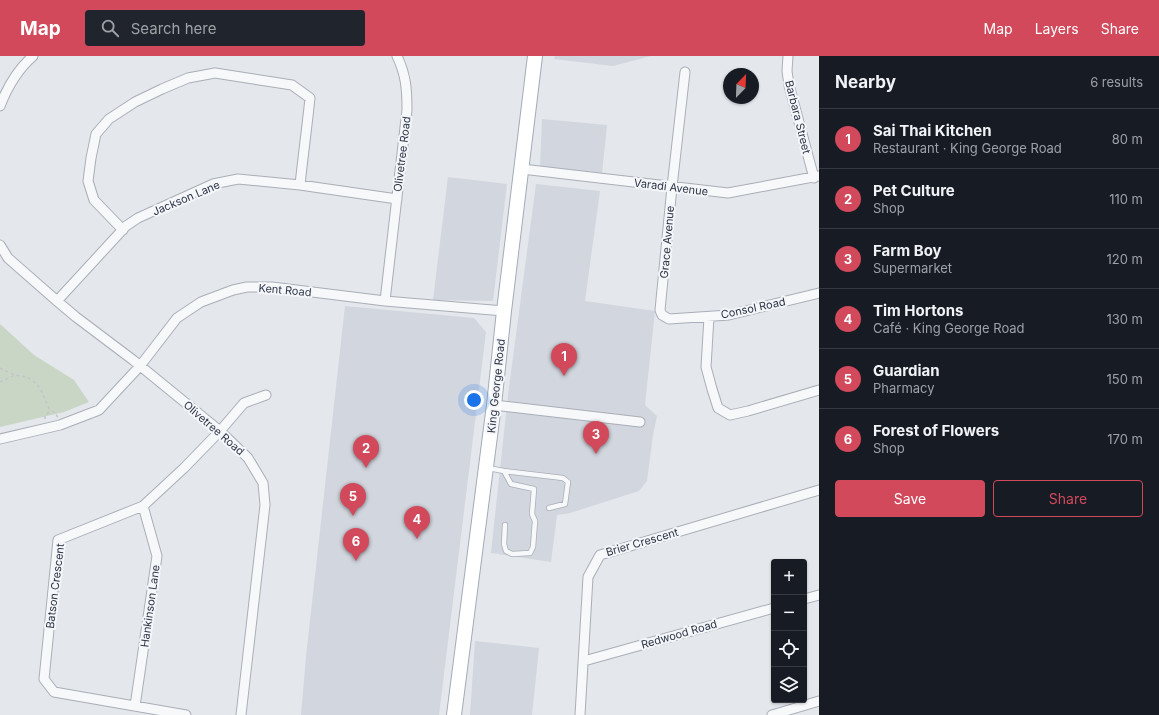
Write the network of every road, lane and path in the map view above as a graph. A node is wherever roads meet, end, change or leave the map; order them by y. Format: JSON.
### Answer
{"nodes":[{"id":1,"x":33,"y":56,"type":"edge"},
{"id":2,"x":397,"y":56,"type":"edge"},
{"id":3,"x":535,"y":56,"type":"edge"},
{"id":4,"x":788,"y":56,"type":"edge"},
{"id":5,"x":685,"y":72,"type":"dead end"},
{"id":6,"x":3,"y":91,"type":"edge"},
{"id":7,"x":0,"y":106,"type":"edge"},
{"id":8,"x":522,"y":169,"type":"junction"},
{"id":9,"x":816,"y":177,"type":"edge"},
{"id":10,"x":300,"y":185,"type":"junction"},
{"id":11,"x":672,"y":187,"type":"junction"},
{"id":12,"x":397,"y":199,"type":"junction"},
{"id":13,"x":123,"y":230,"type":"junction"},
{"id":14,"x":0,"y":245,"type":"edge"},
{"id":15,"x":819,"y":293,"type":"edge"},
{"id":16,"x":57,"y":301,"type":"junction"},
{"id":17,"x":386,"y":301,"type":"junction"},
{"id":18,"x":504,"y":311,"type":"junction"},
{"id":19,"x":662,"y":315,"type":"joint"},
{"id":20,"x":709,"y":317,"type":"junction"},
{"id":21,"x":140,"y":366,"type":"junction"},
{"id":22,"x":0,"y":368,"type":"edge"},
{"id":23,"x":15,"y":375,"type":"junction"},
{"id":24,"x":0,"y":382,"type":"edge"},
{"id":25,"x":819,"y":390,"type":"edge"},
{"id":26,"x":266,"y":395,"type":"dead end"},
{"id":27,"x":494,"y":405,"type":"junction"},
{"id":28,"x":50,"y":411,"type":"dead end"},
{"id":29,"x":640,"y":422,"type":"dead end"},
{"id":30,"x":220,"y":431,"type":"junction"},
{"id":31,"x":0,"y":439,"type":"edge"},
{"id":32,"x":486,"y":468,"type":"junction"},
{"id":33,"x":504,"y":471,"type":"junction"},
{"id":34,"x":819,"y":490,"type":"edge"},
{"id":35,"x":142,"y":506,"type":"junction"},
{"id":36,"x":549,"y":508,"type":"dead end"},
{"id":37,"x":505,"y":525,"type":"dead end"},
{"id":38,"x":819,"y":595,"type":"edge"},
{"id":39,"x":807,"y":598,"type":"edge"},
{"id":40,"x":771,"y":609,"type":"edge"},
{"id":41,"x":584,"y":661,"type":"junction"},
{"id":42,"x":819,"y":701,"type":"edge"},
{"id":43,"x":135,"y":706,"type":"junction"},
{"id":44,"x":186,"y":715,"type":"edge"},
{"id":45,"x":241,"y":715,"type":"edge"},
{"id":46,"x":454,"y":715,"type":"edge"},
{"id":47,"x":580,"y":715,"type":"edge"},
{"id":48,"x":772,"y":715,"type":"edge"}],
"edges":[{"from":1,"to":6,"type":"street"},
{"from":2,"to":12,"type":"street","name":"Olivetree Road"},
{"from":3,"to":8,"type":"main road","name":"King George Road"},
{"from":4,"to":9,"type":"street","name":"Barbara Street"},
{"from":5,"to":11,"type":"street","name":"Grace Avenue"},
{"from":6,"to":7,"type":"street"},
{"from":8,"to":11,"type":"street","name":"Varadi Avenue"},
{"from":8,"to":18,"type":"main road","name":"King George Road"},
{"from":9,"to":11,"type":"street","name":"Varadi Avenue"},
{"from":10,"to":12,"type":"street","name":"Jackson Lane"},
{"from":10,"to":13,"type":"street","name":"Jackson Lane"},
{"from":10,"to":13,"type":"street"},
{"from":11,"to":19,"type":"street","name":"Grace Avenue"},
{"from":12,"to":17,"type":"street","name":"Olivetree Road"},
{"from":13,"to":16,"type":"street","name":"Jackson Lane"},
{"from":14,"to":16,"type":"street","name":"Olivetree Road"},
{"from":15,"to":20,"type":"street","name":"Consol Road"},
{"from":16,"to":21,"type":"street","name":"Olivetree Road"},
{"from":17,"to":18,"type":"street","name":"Kent Road"},
{"from":17,"to":21,"type":"street","name":"Kent Road"},
{"from":18,"to":27,"type":"main road","name":"King George Road"},
{"from":19,"to":20,"type":"street","name":"Consol Road"},
{"from":20,"to":25,"type":"street"},
{"from":21,"to":30,"type":"street","name":"Olivetree Road"},
{"from":21,"to":31,"type":"street","name":"Kent Road"},
{"from":22,"to":23,"type":"path"},
{"from":23,"to":24,"type":"path"},
{"from":23,"to":28,"type":"path"},
{"from":26,"to":30,"type":"street","name":"Batson Crescent"},
{"from":27,"to":29,"type":"street"},
{"from":27,"to":32,"type":"main road","name":"King George Road"},
{"from":30,"to":35,"type":"street","name":"Batson Crescent"},
{"from":30,"to":45,"type":"street","name":"Olivetree Road"},
{"from":32,"to":33,"type":"lane"},
{"from":32,"to":46,"type":"main road","name":"King George Road"},
{"from":33,"to":36,"type":"lane"},
{"from":33,"to":37,"type":"lane"},
{"from":34,"to":41,"type":"street","name":"Brier Crescent"},
{"from":35,"to":43,"type":"street","name":"Hankinson Lane"},
{"from":35,"to":43,"type":"street","name":"Batson Crescent"},
{"from":38,"to":39,"type":"street"},
{"from":40,"to":41,"type":"street","name":"Redwood Road"},
{"from":41,"to":47,"type":"street","name":"Brier Crescent"},
{"from":42,"to":48,"type":"street"},
{"from":43,"to":44,"type":"street","name":"Batson Crescent"}]}
